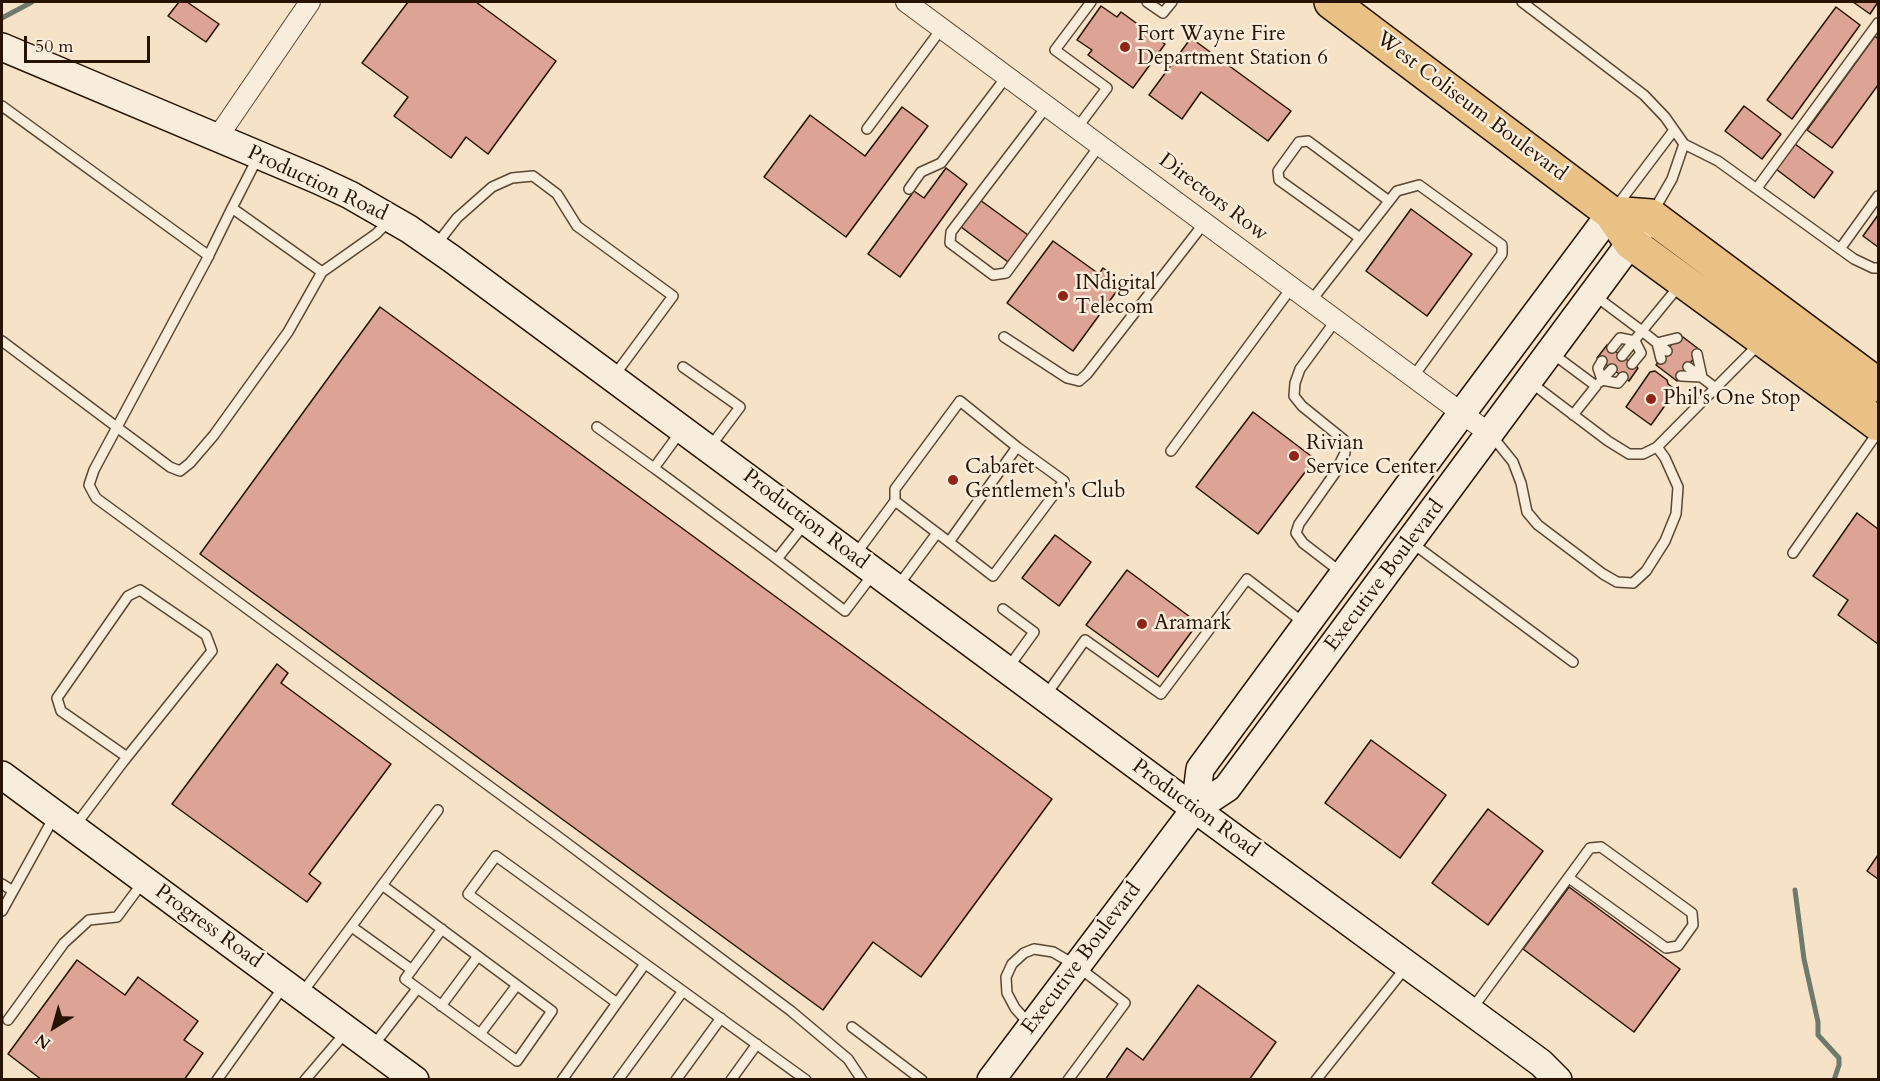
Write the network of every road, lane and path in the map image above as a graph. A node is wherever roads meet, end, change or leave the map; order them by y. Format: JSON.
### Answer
{"nodes":[{"id":1,"x":310,"y":2,"type":"edge"},
{"id":2,"x":906,"y":2,"type":"edge"},
{"id":3,"x":1091,"y":2,"type":"edge"},
{"id":4,"x":1147,"y":2,"type":"edge"},
{"id":5,"x":1172,"y":2,"type":"edge"},
{"id":6,"x":1331,"y":2,"type":"edge"},
{"id":7,"x":1522,"y":2,"type":"edge"},
{"id":8,"x":1878,"y":23,"type":"edge"},
{"id":9,"x":942,"y":28,"type":"junction"},
{"id":10,"x":8,"y":49,"type":"edge"},
{"id":11,"x":1007,"y":76,"type":"junction"},
{"id":12,"x":2,"y":106,"type":"edge"},
{"id":13,"x":1047,"y":106,"type":"junction"},
{"id":14,"x":1077,"y":128,"type":"junction"},
{"id":15,"x":867,"y":129,"type":"dead end"},
{"id":16,"x":1674,"y":130,"type":"junction"},
{"id":17,"x":217,"y":138,"type":"junction"},
{"id":18,"x":1684,"y":144,"type":"junction"},
{"id":19,"x":1100,"y":145,"type":"junction"},
{"id":20,"x":259,"y":155,"type":"junction"},
{"id":21,"x":1757,"y":188,"type":"junction"},
{"id":22,"x":909,"y":189,"type":"dead end"},
{"id":23,"x":1878,"y":196,"type":"edge"},
{"id":24,"x":1389,"y":201,"type":"junction"},
{"id":25,"x":232,"y":208,"type":"junction"},
{"id":26,"x":1611,"y":213,"type":"junction"},
{"id":27,"x":1651,"y":216,"type":"junction"},
{"id":28,"x":392,"y":219,"type":"junction"},
{"id":29,"x":1205,"y":222,"type":"junction"},
{"id":30,"x":1360,"y":238,"type":"junction"},
{"id":31,"x":1631,"y":243,"type":"junction"},
{"id":32,"x":435,"y":247,"type":"junction"},
{"id":33,"x":1840,"y":249,"type":"junction"},
{"id":34,"x":209,"y":256,"type":"junction"},
{"id":35,"x":1878,"y":268,"type":"edge"},
{"id":36,"x":322,"y":272,"type":"junction"},
{"id":37,"x":1683,"y":282,"type":"junction"},
{"id":38,"x":1292,"y":287,"type":"junction"},
{"id":39,"x":1593,"y":294,"type":"junction"},
{"id":40,"x":1311,"y":301,"type":"junction"},
{"id":41,"x":1336,"y":320,"type":"junction"},
{"id":42,"x":1642,"y":331,"type":"junction"},
{"id":43,"x":1004,"y":337,"type":"dead end"},
{"id":44,"x":1677,"y":338,"type":"dead end"},
{"id":45,"x":1764,"y":339,"type":"junction"},
{"id":46,"x":2,"y":341,"type":"edge"},
{"id":47,"x":1635,"y":341,"type":"junction"},
{"id":48,"x":1657,"y":343,"type":"junction"},
{"id":49,"x":1612,"y":348,"type":"dead end"},
{"id":50,"x":1667,"y":351,"type":"dead end"},
{"id":51,"x":1550,"y":353,"type":"junction"},
{"id":52,"x":1697,"y":354,"type":"dead end"},
{"id":53,"x":1622,"y":356,"type":"dead end"},
{"id":54,"x":1660,"y":359,"type":"dead end"},
{"id":55,"x":1602,"y":361,"type":"dead end"},
{"id":56,"x":1632,"y":364,"type":"dead end"},
{"id":57,"x":683,"y":367,"type":"dead end"},
{"id":58,"x":1688,"y":367,"type":"dead end"},
{"id":59,"x":1612,"y":369,"type":"dead end"},
{"id":60,"x":1681,"y":376,"type":"dead end"},
{"id":61,"x":1413,"y":377,"type":"junction"},
{"id":62,"x":1623,"y":377,"type":"dead end"},
{"id":63,"x":1702,"y":377,"type":"junction"},
{"id":64,"x":612,"y":378,"type":"junction"},
{"id":65,"x":1529,"y":381,"type":"junction"},
{"id":66,"x":1599,"y":383,"type":"junction"},
{"id":67,"x":1878,"y":385,"type":"edge"},
{"id":68,"x":1717,"y":389,"type":"junction"},
{"id":69,"x":1462,"y":413,"type":"junction"},
{"id":70,"x":1573,"y":415,"type":"junction"},
{"id":71,"x":1878,"y":424,"type":"edge"},
{"id":72,"x":597,"y":427,"type":"dead end"},
{"id":73,"x":116,"y":428,"type":"junction"},
{"id":74,"x":682,"y":429,"type":"junction"},
{"id":75,"x":1878,"y":432,"type":"edge"},
{"id":76,"x":1490,"y":434,"type":"junction"},
{"id":77,"x":1017,"y":447,"type":"junction"},
{"id":78,"x":1657,"y":447,"type":"junction"},
{"id":79,"x":708,"y":449,"type":"junction"},
{"id":80,"x":1171,"y":451,"type":"dead end"},
{"id":81,"x":654,"y":468,"type":"junction"},
{"id":82,"x":895,"y":501,"type":"junction"},
{"id":83,"x":806,"y":521,"type":"junction"},
{"id":84,"x":937,"y":533,"type":"junction"},
{"id":85,"x":1410,"y":541,"type":"junction"},
{"id":86,"x":949,"y":542,"type":"junction"},
{"id":87,"x":1793,"y":553,"type":"dead end"},
{"id":88,"x":777,"y":559,"type":"junction"},
{"id":89,"x":864,"y":564,"type":"junction"},
{"id":90,"x":1343,"y":574,"type":"junction"},
{"id":91,"x":896,"y":588,"type":"junction"},
{"id":92,"x":1003,"y":609,"type":"dead end"},
{"id":93,"x":1306,"y":624,"type":"junction"},
{"id":94,"x":1573,"y":662,"type":"dead end"},
{"id":95,"x":1006,"y":670,"type":"junction"},
{"id":96,"x":1044,"y":698,"type":"junction"},
{"id":97,"x":127,"y":757,"type":"junction"},
{"id":98,"x":2,"y":775,"type":"edge"},
{"id":99,"x":1195,"y":809,"type":"junction"},
{"id":100,"x":438,"y":810,"type":"dead end"},
{"id":101,"x":64,"y":822,"type":"junction"},
{"id":102,"x":1569,"y":878,"type":"junction"},
{"id":103,"x":145,"y":880,"type":"junction"},
{"id":104,"x":2,"y":884,"type":"edge"},
{"id":105,"x":382,"y":885,"type":"junction"},
{"id":106,"x":13,"y":891,"type":"junction"},
{"id":107,"x":2,"y":911,"type":"edge"},
{"id":108,"x":352,"y":927,"type":"junction"},
{"id":109,"x":442,"y":929,"type":"junction"},
{"id":110,"x":478,"y":956,"type":"junction"},
{"id":111,"x":645,"y":964,"type":"junction"},
{"id":112,"x":1408,"y":965,"type":"junction"},
{"id":113,"x":1077,"y":966,"type":"junction"},
{"id":114,"x":412,"y":970,"type":"junction"},
{"id":115,"x":517,"y":985,"type":"junction"},
{"id":116,"x":417,"y":989,"type":"junction"},
{"id":117,"x":293,"y":990,"type":"junction"},
{"id":118,"x":683,"y":991,"type":"junction"},
{"id":119,"x":617,"y":1003,"type":"junction"},
{"id":120,"x":441,"y":1006,"type":"junction"},
{"id":121,"x":1471,"y":1011,"type":"junction"},
{"id":122,"x":720,"y":1018,"type":"junction"},
{"id":123,"x":8,"y":1020,"type":"dead end"},
{"id":124,"x":1031,"y":1026,"type":"junction"},
{"id":125,"x":852,"y":1027,"type":"dead end"},
{"id":126,"x":348,"y":1030,"type":"junction"},
{"id":127,"x":480,"y":1034,"type":"junction"},
{"id":128,"x":757,"y":1044,"type":"junction"},
{"id":129,"x":372,"y":1048,"type":"junction"},
{"id":130,"x":793,"y":1076,"type":"edge"},
{"id":131,"x":217,"y":1080,"type":"edge"},
{"id":132,"x":305,"y":1080,"type":"edge"},
{"id":133,"x":415,"y":1080,"type":"edge"},
{"id":134,"x":562,"y":1080,"type":"edge"},
{"id":135,"x":618,"y":1080,"type":"edge"},
{"id":136,"x":676,"y":1080,"type":"edge"},
{"id":137,"x":731,"y":1080,"type":"edge"},
{"id":138,"x":806,"y":1080,"type":"edge"},
{"id":139,"x":862,"y":1080,"type":"edge"},
{"id":140,"x":922,"y":1080,"type":"edge"},
{"id":141,"x":992,"y":1080,"type":"edge"},
{"id":142,"x":1068,"y":1080,"type":"edge"},
{"id":143,"x":1316,"y":1080,"type":"edge"},
{"id":144,"x":1558,"y":1080,"type":"edge"}],
"edges":[{"from":1,"to":17,"type":"street"},
{"from":2,"to":9,"type":"street","name":"Directors Row"},
{"from":3,"to":14,"type":"lane"},
{"from":4,"to":5,"type":"lane"},
{"from":6,"to":26,"type":"highway","name":"West Coliseum Boulevard"},
{"from":7,"to":16,"type":"lane"},
{"from":8,"to":21,"type":"lane"},
{"from":9,"to":11,"type":"street","name":"Directors Row"},
{"from":9,"to":15,"type":"lane"},
{"from":10,"to":17,"type":"main road","name":"Production Road"},
{"from":11,"to":13,"type":"street","name":"Directors Row"},
{"from":11,"to":22,"type":"lane"},
{"from":12,"to":34,"type":"lane"},
{"from":13,"to":14,"type":"street","name":"Directors Row"},
{"from":13,"to":19,"type":"lane"},
{"from":14,"to":19,"type":"street","name":"Directors Row"},
{"from":16,"to":18,"type":"lane"},
{"from":16,"to":26,"type":"lane"},
{"from":17,"to":20,"type":"main road","name":"Production Road"},
{"from":18,"to":21,"type":"lane"},
{"from":18,"to":27,"type":"lane"},
{"from":19,"to":29,"type":"street","name":"Directors Row"},
{"from":20,"to":25,"type":"lane"},
{"from":20,"to":28,"type":"main road","name":"Production Road"},
{"from":21,"to":33,"type":"lane"},
{"from":23,"to":33,"type":"lane"},
{"from":24,"to":30,"type":"lane"},
{"from":24,"to":30,"type":"lane"},
{"from":24,"to":61,"type":"lane"},
{"from":25,"to":34,"type":"lane"},
{"from":25,"to":36,"type":"lane"},
{"from":26,"to":27,"type":"highway"},
{"from":26,"to":31,"type":"highway","name":"West Coliseum Boulevard"},
{"from":26,"to":69,"type":"main road","name":"Executive Boulevard"},
{"from":27,"to":31,"type":"main road","name":"Executive Boulevard"},
{"from":27,"to":67,"type":"highway"},
{"from":28,"to":32,"type":"main road","name":"Production Road"},
{"from":28,"to":36,"type":"lane"},
{"from":29,"to":38,"type":"street","name":"Directors Row"},
{"from":29,"to":43,"type":"lane"},
{"from":30,"to":40,"type":"lane"},
{"from":31,"to":37,"type":"highway","name":"West Coliseum Boulevard"},
{"from":31,"to":39,"type":"main road","name":"Executive Boulevard"},
{"from":32,"to":64,"type":"main road","name":"Production Road"},
{"from":32,"to":64,"type":"lane"},
{"from":33,"to":35,"type":"lane"},
{"from":34,"to":73,"type":"lane"},
{"from":36,"to":73,"type":"lane"},
{"from":37,"to":42,"type":"lane"},
{"from":37,"to":45,"type":"highway","name":"West Coliseum Boulevard"},
{"from":38,"to":40,"type":"street","name":"Directors Row"},
{"from":38,"to":80,"type":"lane"},
{"from":39,"to":42,"type":"lane"},
{"from":39,"to":51,"type":"main road","name":"Executive Boulevard"},
{"from":40,"to":41,"type":"street","name":"Directors Row"},
{"from":41,"to":61,"type":"street","name":"Directors Row"},
{"from":41,"to":90,"type":"lane"},
{"from":42,"to":47,"type":"lane"},
{"from":42,"to":48,"type":"lane"},
{"from":44,"to":48,"type":"lane"},
{"from":45,"to":68,"type":"lane"},
{"from":45,"to":71,"type":"highway","name":"West Coliseum Boulevard"},
{"from":46,"to":73,"type":"lane"},
{"from":47,"to":49,"type":"lane"},
{"from":47,"to":53,"type":"lane"},
{"from":47,"to":56,"type":"lane"},
{"from":48,"to":50,"type":"lane"},
{"from":48,"to":54,"type":"lane"},
{"from":51,"to":65,"type":"main road","name":"Executive Boulevard"},
{"from":51,"to":66,"type":"lane"},
{"from":52,"to":63,"type":"lane"},
{"from":55,"to":66,"type":"lane"},
{"from":57,"to":79,"type":"lane"},
{"from":58,"to":63,"type":"lane"},
{"from":59,"to":66,"type":"lane"},
{"from":60,"to":63,"type":"lane"},
{"from":61,"to":69,"type":"street","name":"Directors Row"},
{"from":62,"to":66,"type":"lane"},
{"from":63,"to":68,"type":"lane"},
{"from":64,"to":74,"type":"main road","name":"Production Road"},
{"from":65,"to":70,"type":"lane"},
{"from":65,"to":76,"type":"main road","name":"Executive Boulevard"},
{"from":66,"to":70,"type":"lane"},
{"from":68,"to":78,"type":"lane"},
{"from":69,"to":76,"type":"street","name":"Directors Row"},
{"from":69,"to":90,"type":"main road","name":"Executive Boulevard"},
{"from":70,"to":78,"type":"lane"},
{"from":72,"to":81,"type":"lane"},
{"from":73,"to":139,"type":"lane"},
{"from":74,"to":79,"type":"main road","name":"Production Road"},
{"from":74,"to":81,"type":"lane"},
{"from":75,"to":87,"type":"lane"},
{"from":76,"to":78,"type":"lane"},
{"from":76,"to":85,"type":"main road","name":"Executive Boulevard"},
{"from":77,"to":82,"type":"lane"},
{"from":77,"to":86,"type":"lane"},
{"from":77,"to":86,"type":"lane"},
{"from":79,"to":83,"type":"main road","name":"Production Road"},
{"from":81,"to":88,"type":"lane"},
{"from":82,"to":84,"type":"lane"},
{"from":82,"to":89,"type":"lane"},
{"from":83,"to":88,"type":"lane"},
{"from":83,"to":89,"type":"main road","name":"Production Road"},
{"from":84,"to":86,"type":"lane"},
{"from":84,"to":91,"type":"lane"},
{"from":85,"to":94,"type":"lane"},
{"from":85,"to":99,"type":"main road","name":"Executive Boulevard"},
{"from":88,"to":89,"type":"lane"},
{"from":89,"to":91,"type":"main road","name":"Production Road"},
{"from":90,"to":93,"type":"main road","name":"Executive Boulevard"},
{"from":91,"to":95,"type":"main road","name":"Production Road"},
{"from":92,"to":95,"type":"lane"},
{"from":93,"to":96,"type":"lane"},
{"from":93,"to":99,"type":"main road","name":"Executive Boulevard"},
{"from":95,"to":96,"type":"main road","name":"Production Road"},
{"from":96,"to":99,"type":"main road","name":"Production Road"},
{"from":97,"to":97,"type":"lane"},
{"from":97,"to":101,"type":"lane"},
{"from":98,"to":101,"type":"main road","name":"Progress Road"},
{"from":99,"to":112,"type":"main road","name":"Production Road"},
{"from":99,"to":113,"type":"main road","name":"Executive Boulevard"},
{"from":100,"to":105,"type":"lane"},
{"from":101,"to":103,"type":"main road","name":"Progress Road"},
{"from":101,"to":106,"type":"lane"},
{"from":102,"to":102,"type":"lane"},
{"from":102,"to":121,"type":"lane"},
{"from":103,"to":117,"type":"main road","name":"Progress Road"},
{"from":103,"to":123,"type":"lane"},
{"from":104,"to":106,"type":"lane"},
{"from":105,"to":108,"type":"lane"},
{"from":105,"to":109,"type":"lane"},
{"from":106,"to":107,"type":"lane"},
{"from":108,"to":114,"type":"lane"},
{"from":108,"to":117,"type":"lane"},
{"from":109,"to":110,"type":"lane"},
{"from":109,"to":114,"type":"lane"},
{"from":110,"to":115,"type":"lane"},
{"from":110,"to":120,"type":"lane"},
{"from":111,"to":118,"type":"lane"},
{"from":111,"to":119,"type":"lane"},
{"from":111,"to":119,"type":"lane"},
{"from":112,"to":121,"type":"main road","name":"Production Road"},
{"from":112,"to":143,"type":"lane"},
{"from":113,"to":124,"type":"main road","name":"Executive Boulevard"},
{"from":113,"to":124,"type":"lane"},
{"from":113,"to":142,"type":"lane"},
{"from":114,"to":116,"type":"lane"},
{"from":115,"to":127,"type":"lane"},
{"from":115,"to":127,"type":"lane"},
{"from":116,"to":120,"type":"lane"},
{"from":116,"to":129,"type":"lane"},
{"from":117,"to":126,"type":"main road","name":"Progress Road"},
{"from":117,"to":131,"type":"lane"},
{"from":118,"to":122,"type":"lane"},
{"from":118,"to":135,"type":"lane"},
{"from":119,"to":134,"type":"lane"},
{"from":120,"to":127,"type":"lane"},
{"from":121,"to":144,"type":"main road","name":"Production Road"},
{"from":122,"to":128,"type":"lane"},
{"from":122,"to":136,"type":"lane"},
{"from":124,"to":141,"type":"main road","name":"Executive Boulevard"},
{"from":125,"to":140,"type":"lane"},
{"from":126,"to":129,"type":"main road","name":"Progress Road"},
{"from":126,"to":132,"type":"lane"},
{"from":128,"to":130,"type":"lane"},
{"from":128,"to":137,"type":"lane"},
{"from":129,"to":133,"type":"main road","name":"Progress Road"},
{"from":130,"to":138,"type":"lane"}]}
